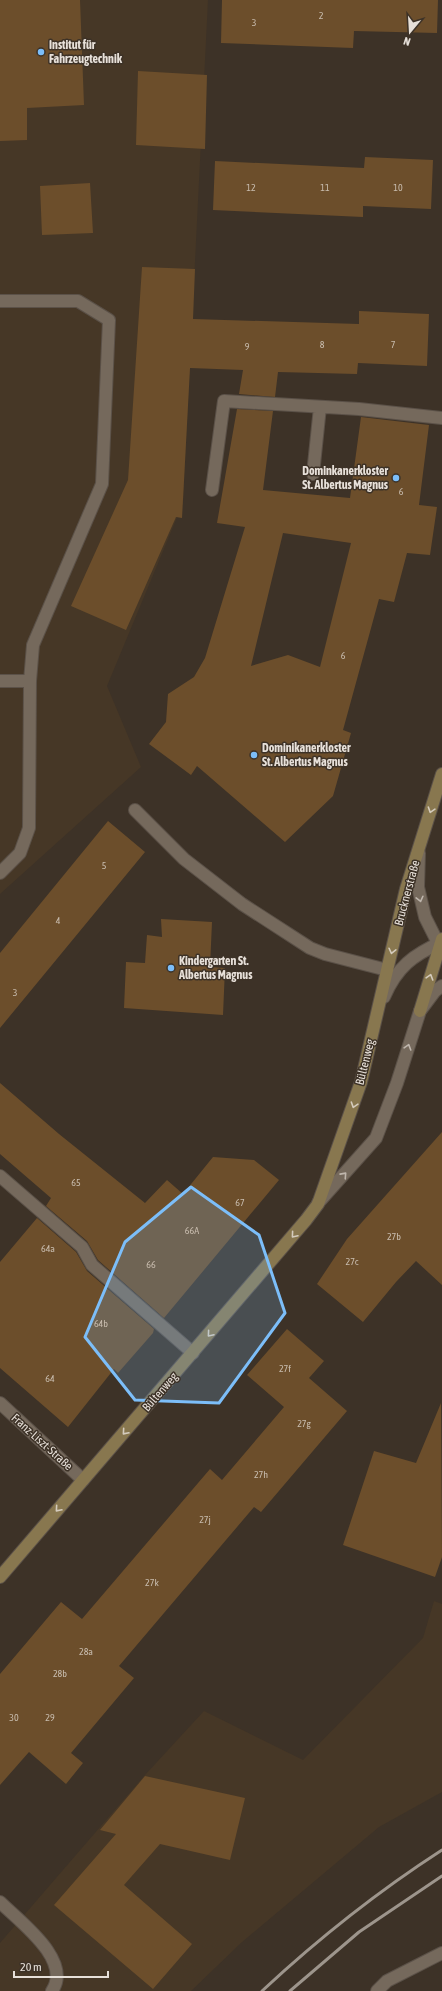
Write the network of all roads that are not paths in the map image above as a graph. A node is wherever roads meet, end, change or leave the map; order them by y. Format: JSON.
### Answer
{"nodes":[{"id":1,"x":0,"y":301,"type":"edge"},
{"id":2,"x":320,"y":407,"type":"junction"},
{"id":3,"x":442,"y":418,"type":"edge"},
{"id":4,"x":313,"y":474,"type":"dead end"},
{"id":5,"x":212,"y":490,"type":"dead end"},
{"id":6,"x":0,"y":681,"type":"edge"},
{"id":7,"x":30,"y":681,"type":"junction"},
{"id":8,"x":442,"y":774,"type":"edge"},
{"id":9,"x":135,"y":810,"type":"dead end"},
{"id":10,"x":420,"y":846,"type":"junction"},
{"id":11,"x":0,"y":873,"type":"edge"},
{"id":12,"x":441,"y":944,"type":"edge"},
{"id":13,"x":387,"y":970,"type":"junction"},
{"id":14,"x":442,"y":986,"type":"edge"},
{"id":15,"x":420,"y":1011,"type":"junction"},
{"id":16,"x":377,"y":1013,"type":"junction"},
{"id":17,"x":0,"y":1176,"type":"edge"},
{"id":18,"x":318,"y":1204,"type":"junction"},
{"id":19,"x":193,"y":1353,"type":"junction"},
{"id":20,"x":0,"y":1403,"type":"edge"},
{"id":21,"x":83,"y":1480,"type":"junction"},
{"id":22,"x":0,"y":1577,"type":"edge"},
{"id":23,"x":0,"y":1902,"type":"edge"},
{"id":24,"x":442,"y":1952,"type":"edge"},
{"id":25,"x":52,"y":1991,"type":"edge"},
{"id":26,"x":376,"y":1991,"type":"edge"}],
"edges":[{"from":1,"to":7,"type":"street"},
{"from":2,"to":3,"type":"street"},
{"from":2,"to":4,"type":"street"},
{"from":2,"to":5,"type":"street"},
{"from":6,"to":7,"type":"street"},
{"from":7,"to":11,"type":"street"},
{"from":8,"to":10,"type":"main road","name":"Brucknerstraße","one_way":true},
{"from":9,"to":13,"type":"street"},
{"from":10,"to":12,"type":"street","one_way":true},
{"from":10,"to":13,"type":"main road","name":"Brucknerstraße","one_way":true},
{"from":15,"to":12,"type":"main road","name":"Bültenweg","one_way":true},
{"from":12,"to":16,"type":"street","name":"Bültenweg"},
{"from":13,"to":16,"type":"main road","name":"Brucknerstraße"},
{"from":14,"to":15,"type":"street","name":"Bültenweg"},
{"from":18,"to":15,"type":"street","name":"Bültenweg","one_way":true},
{"from":16,"to":18,"type":"main road","name":"Bültenweg","one_way":true},
{"from":17,"to":19,"type":"street"},
{"from":18,"to":19,"type":"main road","name":"Bültenweg","one_way":true},
{"from":19,"to":21,"type":"main road","name":"Bültenweg","one_way":true},
{"from":20,"to":21,"type":"street","name":"Franz-Liszt-Straße"},
{"from":21,"to":22,"type":"main road","name":"Bültenweg","one_way":true},
{"from":23,"to":25,"type":"street"},
{"from":24,"to":26,"type":"street"}]}
